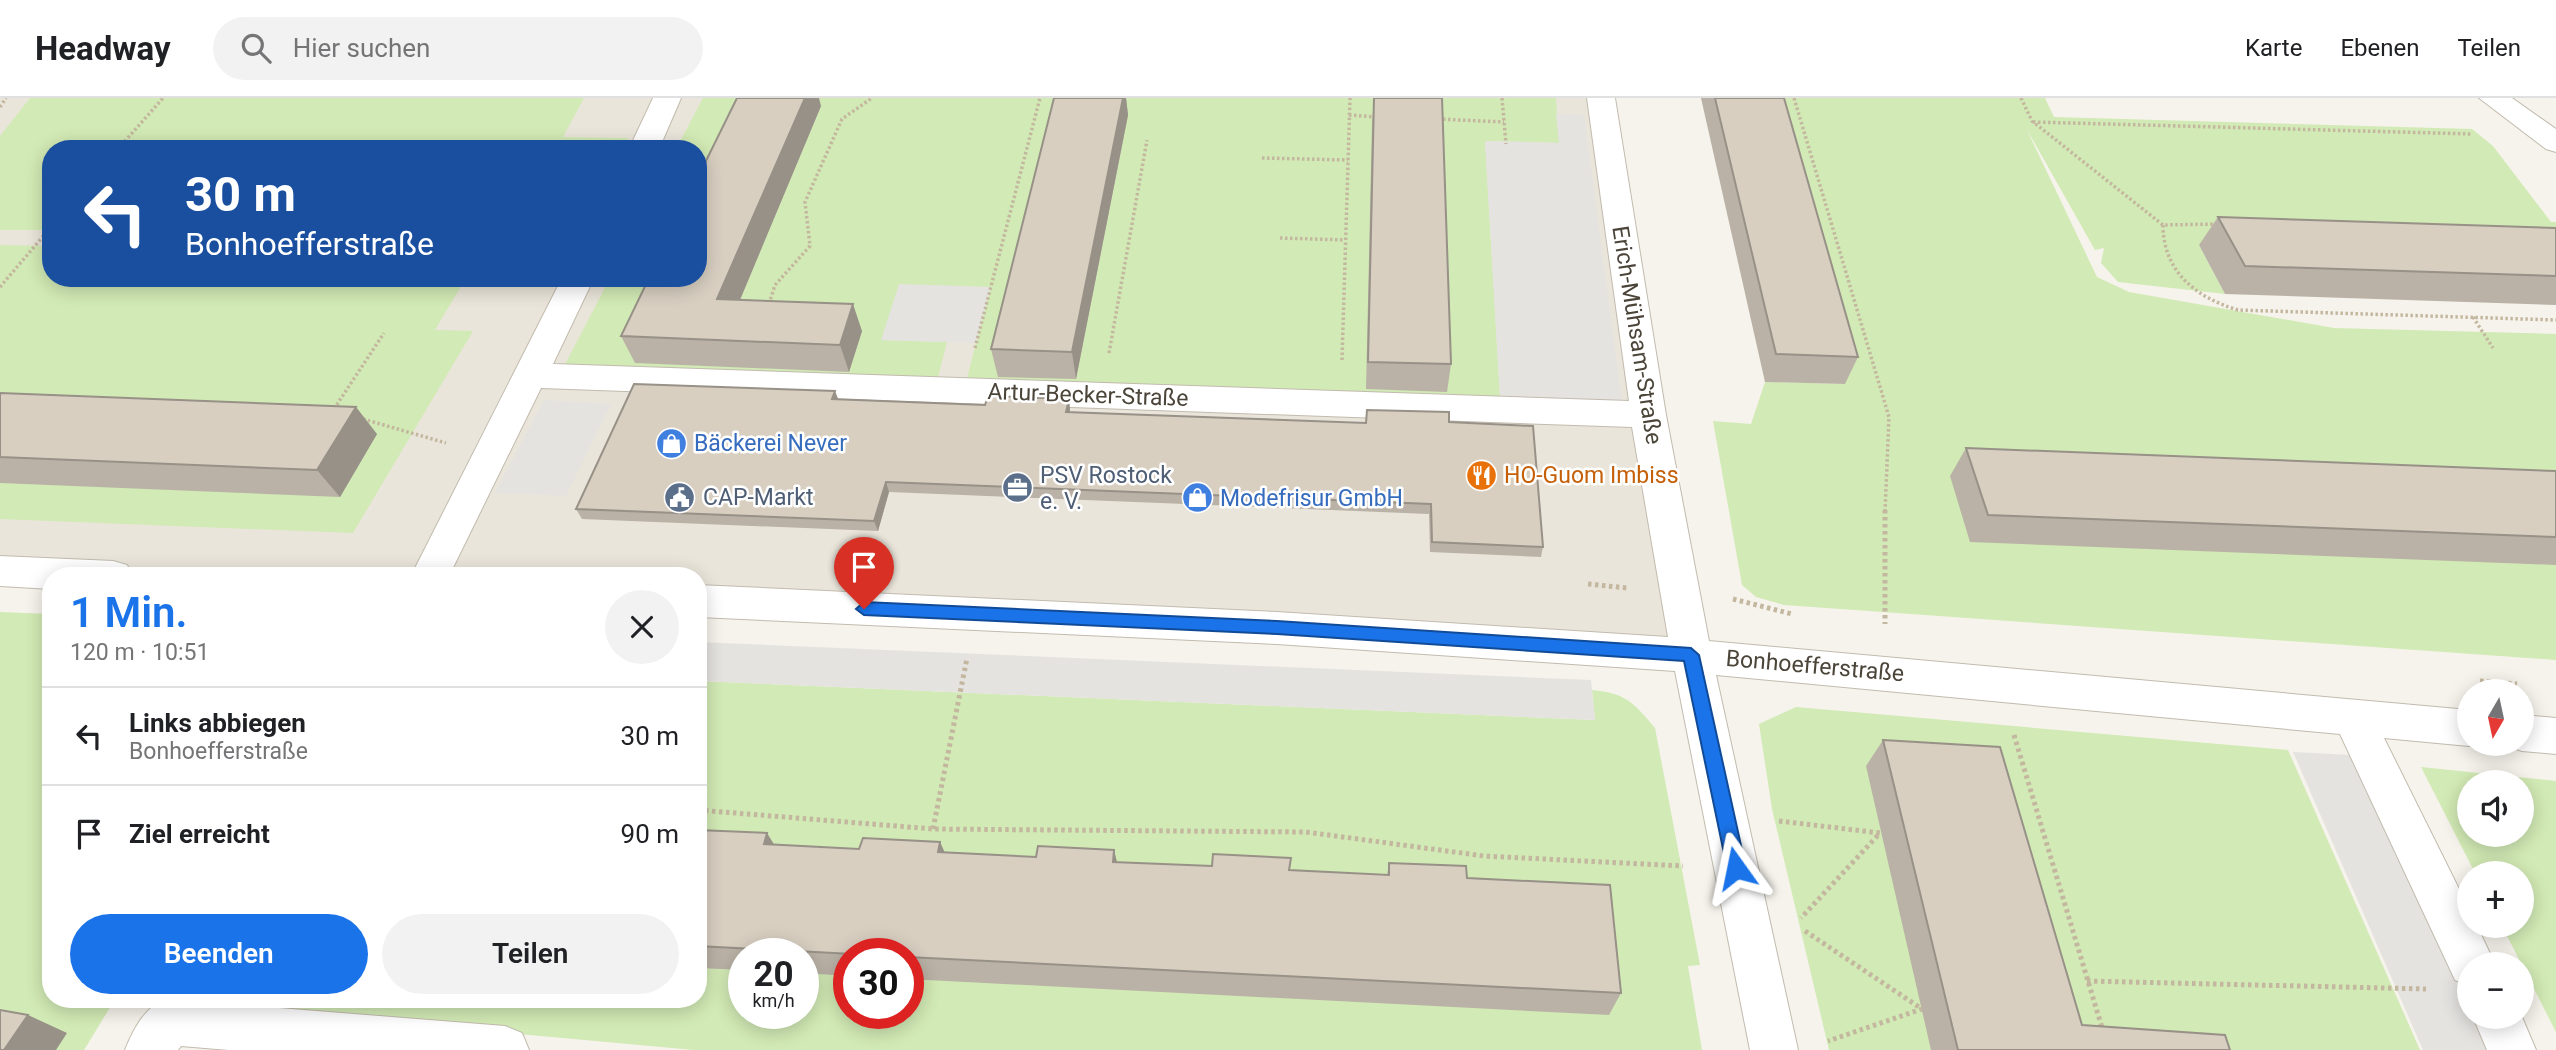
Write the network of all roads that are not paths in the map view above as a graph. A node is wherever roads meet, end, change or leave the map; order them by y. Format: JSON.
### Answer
{"nodes":[{"id":1,"x":667,"y":98,"type":"edge"},
{"id":2,"x":1601,"y":98,"type":"edge"},
{"id":3,"x":2493,"y":98,"type":"edge"},
{"id":4,"x":2551,"y":139,"type":"edge"},
{"id":5,"x":648,"y":140,"type":"edge"},
{"id":6,"x":573,"y":287,"type":"edge"},
{"id":7,"x":528,"y":375,"type":"junction"},
{"id":8,"x":1648,"y":415,"type":"junction"},
{"id":9,"x":435,"y":567,"type":"edge"},
{"id":10,"x":0,"y":571,"type":"edge"},
{"id":11,"x":42,"y":573,"type":"edge"},
{"id":12,"x":707,"y":601,"type":"edge"},
{"id":13,"x":1691,"y":655,"type":"junction"},
{"id":14,"x":2353,"y":718,"type":"junction"},
{"id":15,"x":2457,"y":727,"type":"edge"},
{"id":16,"x":2534,"y":734,"type":"edge"},
{"id":17,"x":2556,"y":736,"type":"edge"},
{"id":18,"x":2466,"y":952,"type":"edge"},
{"id":19,"x":2502,"y":1029,"type":"edge"},
{"id":20,"x":160,"y":1035,"type":"edge"},
{"id":21,"x":505,"y":1050,"type":"edge"},
{"id":22,"x":1774,"y":1050,"type":"edge"},
{"id":23,"x":2512,"y":1050,"type":"edge"}],
"edges":[{"from":1,"to":5,"type":"street"},
{"from":2,"to":8,"type":"street","name":"Erich-Mühsam-Straße"},
{"from":3,"to":4,"type":"street"},
{"from":6,"to":7,"type":"street"},
{"from":7,"to":8,"type":"street","name":"Artur-Becker-Straße"},
{"from":7,"to":9,"type":"street"},
{"from":8,"to":13,"type":"street","name":"Erich-Mühsam-Straße"},
{"from":10,"to":11,"type":"street"},
{"from":12,"to":13,"type":"street","name":"Bonhoefferstraße"},
{"from":13,"to":14,"type":"street","name":"Bonhoefferstraße"},
{"from":13,"to":22,"type":"street","name":"Erich-Mühsam-Straße"},
{"from":14,"to":15,"type":"street","name":"Bonhoefferstraße"},
{"from":14,"to":18,"type":"street"},
{"from":16,"to":17,"type":"street"},
{"from":19,"to":23,"type":"street"},
{"from":20,"to":21,"type":"street"}]}
